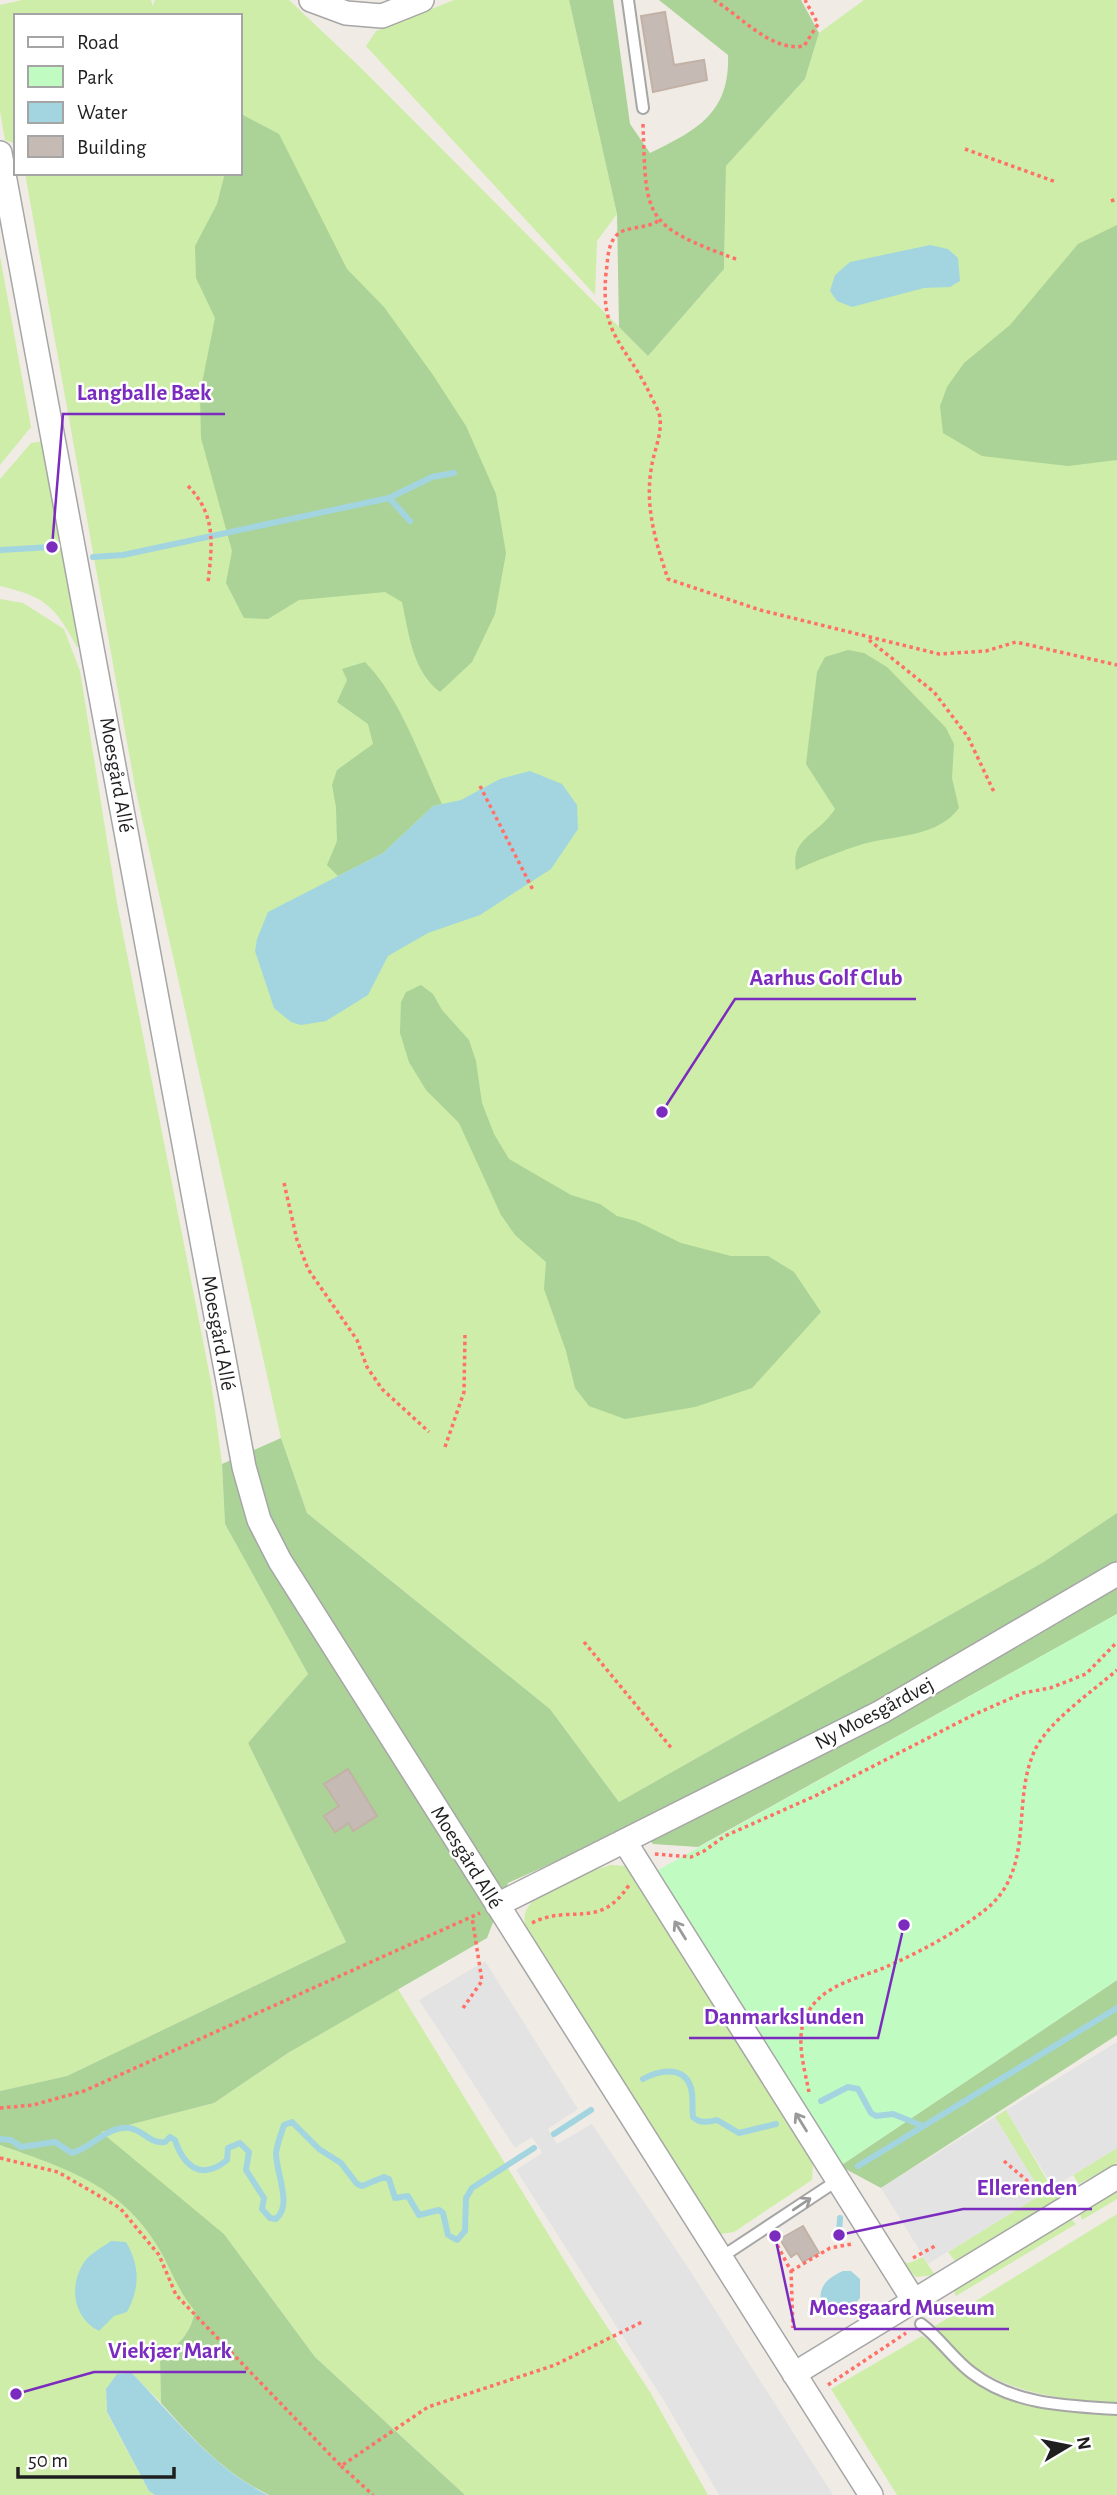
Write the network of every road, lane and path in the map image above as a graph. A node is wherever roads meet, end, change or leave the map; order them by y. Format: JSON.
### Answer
{"nodes":[{"id":1,"x":311,"y":0,"type":"edge"},
{"id":2,"x":422,"y":0,"type":"edge"},
{"id":3,"x":628,"y":0,"type":"edge"},
{"id":4,"x":714,"y":0,"type":"edge"},
{"id":5,"x":805,"y":0,"type":"edge"},
{"id":6,"x":643,"y":108,"type":"joint"},
{"id":7,"x":965,"y":149,"type":"dead end"},
{"id":8,"x":0,"y":153,"type":"edge"},
{"id":9,"x":1056,"y":182,"type":"dead end"},
{"id":10,"x":1117,"y":198,"type":"edge"},
{"id":11,"x":1111,"y":201,"type":"dead end"},
{"id":12,"x":658,"y":221,"type":"junction"},
{"id":13,"x":736,"y":259,"type":"dead end"},
{"id":14,"x":188,"y":486,"type":"dead end"},
{"id":15,"x":208,"y":583,"type":"dead end"},
{"id":16,"x":867,"y":638,"type":"junction"},
{"id":17,"x":1117,"y":665,"type":"edge"},
{"id":18,"x":480,"y":786,"type":"dead end"},
{"id":19,"x":994,"y":792,"type":"dead end"},
{"id":20,"x":534,"y":892,"type":"dead end"},
{"id":21,"x":284,"y":1182,"type":"dead end"},
{"id":22,"x":465,"y":1335,"type":"dead end"},
{"id":23,"x":429,"y":1432,"type":"dead end"},
{"id":24,"x":445,"y":1447,"type":"dead end"},
{"id":25,"x":1117,"y":1574,"type":"edge"},
{"id":26,"x":584,"y":1642,"type":"dead end"},
{"id":27,"x":1117,"y":1642,"type":"edge"},
{"id":28,"x":1117,"y":1670,"type":"edge"},
{"id":29,"x":673,"y":1750,"type":"dead end"},
{"id":30,"x":625,"y":1842,"type":"junction"},
{"id":31,"x":637,"y":1862,"type":"junction"},
{"id":32,"x":497,"y":1905,"type":"junction"},
{"id":33,"x":472,"y":1917,"type":"junction"},
{"id":34,"x":514,"y":1932,"type":"junction"},
{"id":35,"x":463,"y":2008,"type":"dead end"},
{"id":36,"x":811,"y":2099,"type":"dead end"},
{"id":37,"x":0,"y":2108,"type":"edge"},
{"id":38,"x":0,"y":2158,"type":"edge"},
{"id":39,"x":1004,"y":2161,"type":"dead end"},
{"id":40,"x":1117,"y":2178,"type":"edge"},
{"id":41,"x":838,"y":2180,"type":"junction"},
{"id":42,"x":1040,"y":2194,"type":"dead end"},
{"id":43,"x":884,"y":2253,"type":"junction"},
{"id":44,"x":720,"y":2259,"type":"junction"},
{"id":45,"x":791,"y":2271,"type":"dead end"},
{"id":46,"x":914,"y":2301,"type":"junction"},
{"id":47,"x":642,"y":2322,"type":"dead end"},
{"id":48,"x":921,"y":2324,"type":"joint"},
{"id":49,"x":794,"y":2374,"type":"junction"},
{"id":50,"x":825,"y":2387,"type":"dead end"},
{"id":51,"x":1117,"y":2409,"type":"edge"},
{"id":52,"x":341,"y":2466,"type":"junction"},
{"id":53,"x":373,"y":2495,"type":"edge"},
{"id":54,"x":871,"y":2495,"type":"edge"}],
"edges":[{"from":1,"to":2,"type":"street"},
{"from":3,"to":6,"type":"lane"},
{"from":4,"to":5,"type":"path"},
{"from":6,"to":12,"type":"path"},
{"from":7,"to":9,"type":"path"},
{"from":8,"to":32,"type":"street","name":"Moesgård Allé"},
{"from":10,"to":11,"type":"path"},
{"from":12,"to":13,"type":"path"},
{"from":12,"to":16,"type":"path"},
{"from":14,"to":15,"type":"path"},
{"from":16,"to":17,"type":"path"},
{"from":16,"to":19,"type":"path"},
{"from":18,"to":20,"type":"path"},
{"from":21,"to":23,"type":"path"},
{"from":22,"to":24,"type":"path"},
{"from":25,"to":30,"type":"street","name":"Ny Moesgårdvej"},
{"from":26,"to":29,"type":"path"},
{"from":27,"to":31,"type":"path"},
{"from":28,"to":36,"type":"path"},
{"from":30,"to":31,"type":"street"},
{"from":30,"to":32,"type":"street","name":"Ny Moesgårdvej"},
{"from":31,"to":34,"type":"path"},
{"from":41,"to":31,"type":"street","one_way":true},
{"from":32,"to":33,"type":"path"},
{"from":32,"to":34,"type":"street","name":"Moesgård Allé"},
{"from":33,"to":35,"type":"path"},
{"from":33,"to":37,"type":"path"},
{"from":34,"to":44,"type":"street","name":"Moesgård Allé"},
{"from":38,"to":52,"type":"path"},
{"from":39,"to":42,"type":"path"},
{"from":40,"to":46,"type":"street"},
{"from":41,"to":43,"type":"street"},
{"from":44,"to":41,"type":"lane","one_way":true},
{"from":43,"to":45,"type":"path"},
{"from":43,"to":46,"type":"street"},
{"from":44,"to":49,"type":"street","name":"Moesgård Allé"},
{"from":46,"to":49,"type":"street"},
{"from":47,"to":52,"type":"path"},
{"from":48,"to":50,"type":"path"},
{"from":48,"to":51,"type":"lane"},
{"from":49,"to":54,"type":"street","name":"Moesgård Allé"},
{"from":52,"to":53,"type":"path"}]}
